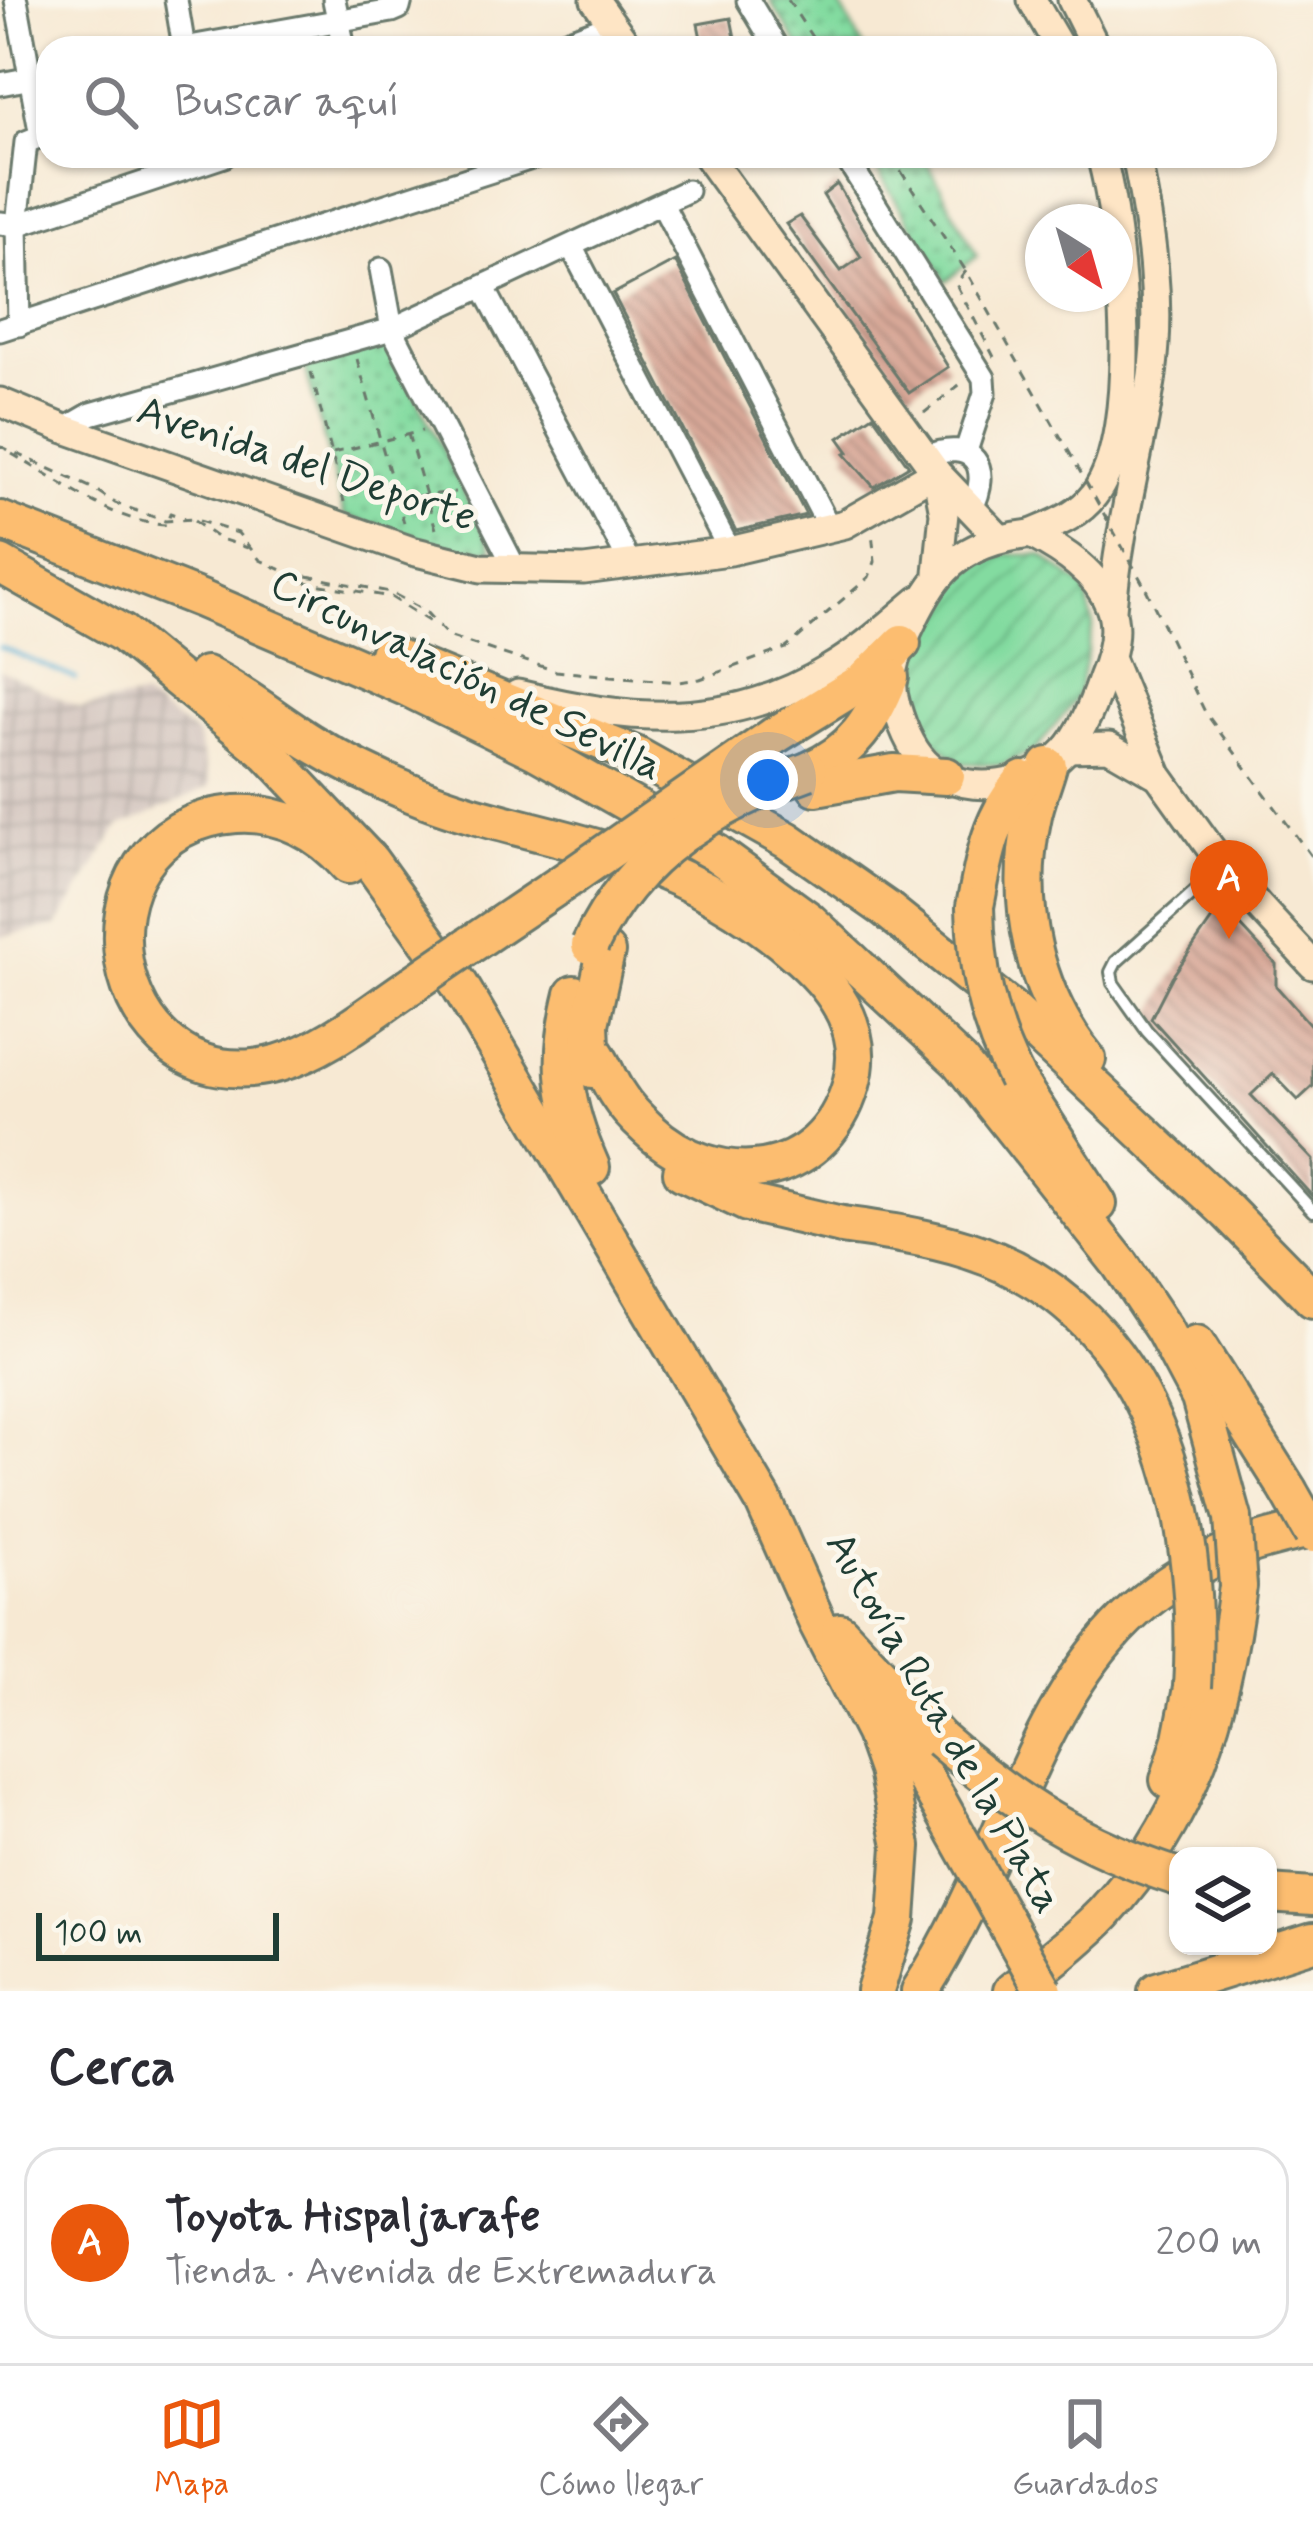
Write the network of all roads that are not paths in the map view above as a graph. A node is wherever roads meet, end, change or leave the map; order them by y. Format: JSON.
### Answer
{"nodes":[{"id":1,"x":16,"y":0,"type":"edge"},
{"id":2,"x":176,"y":0,"type":"edge"},
{"id":3,"x":595,"y":0,"type":"edge"},
{"id":4,"x":748,"y":0,"type":"edge"},
{"id":5,"x":1032,"y":0,"type":"edge"},
{"id":6,"x":1072,"y":0,"type":"edge"},
{"id":7,"x":400,"y":4,"type":"edge"},
{"id":8,"x":336,"y":11,"type":"edge"},
{"id":9,"x":612,"y":24,"type":"junction"},
{"id":10,"x":182,"y":36,"type":"edge"},
{"id":11,"x":233,"y":36,"type":"edge"},
{"id":12,"x":580,"y":36,"type":"edge"},
{"id":13,"x":620,"y":36,"type":"edge"},
{"id":14,"x":770,"y":36,"type":"edge"},
{"id":15,"x":1053,"y":36,"type":"edge"},
{"id":16,"x":1090,"y":36,"type":"edge"},
{"id":17,"x":36,"y":67,"type":"edge"},
{"id":18,"x":36,"y":78,"type":"edge"},
{"id":19,"x":0,"y":84,"type":"edge"},
{"id":20,"x":36,"y":138,"type":"edge"},
{"id":21,"x":186,"y":168,"type":"edge"},
{"id":22,"x":501,"y":168,"type":"edge"},
{"id":23,"x":716,"y":168,"type":"edge"},
{"id":24,"x":853,"y":168,"type":"edge"},
{"id":25,"x":1104,"y":168,"type":"edge"},
{"id":26,"x":1138,"y":168,"type":"edge"},
{"id":27,"x":687,"y":191,"type":"dead end"},
{"id":28,"x":662,"y":204,"type":"junction"},
{"id":29,"x":8,"y":224,"type":"edge"},
{"id":30,"x":571,"y":246,"type":"junction"},
{"id":31,"x":381,"y":269,"type":"dead end"},
{"id":32,"x":484,"y":287,"type":"junction"},
{"id":33,"x":10,"y":328,"type":"edge"},
{"id":34,"x":392,"y":329,"type":"junction"},
{"id":35,"x":0,"y":402,"type":"edge"},
{"id":36,"x":65,"y":429,"type":"junction"},
{"id":37,"x":966,"y":452,"type":"junction"},
{"id":38,"x":931,"y":465,"type":"junction"},
{"id":39,"x":971,"y":510,"type":"junction"},
{"id":40,"x":0,"y":520,"type":"edge"},
{"id":41,"x":830,"y":529,"type":"junction"},
{"id":42,"x":1031,"y":535,"type":"junction"},
{"id":43,"x":999,"y":538,"type":"junction"},
{"id":44,"x":730,"y":551,"type":"junction"},
{"id":45,"x":0,"y":564,"type":"edge"},
{"id":46,"x":631,"y":565,"type":"junction"},
{"id":47,"x":516,"y":570,"type":"junction"},
{"id":48,"x":938,"y":573,"type":"junction"},
{"id":49,"x":922,"y":598,"type":"junction"},
{"id":50,"x":201,"y":599,"type":"junction"},
{"id":51,"x":1112,"y":610,"type":"junction"},
{"id":52,"x":122,"y":633,"type":"junction"},
{"id":53,"x":383,"y":652,"type":"junction"},
{"id":54,"x":1110,"y":658,"type":"junction"},
{"id":55,"x":896,"y":660,"type":"junction"},
{"id":56,"x":1047,"y":765,"type":"junction"},
{"id":57,"x":946,"y":776,"type":"junction"},
{"id":58,"x":1158,"y":776,"type":"junction"},
{"id":59,"x":812,"y":779,"type":"junction"},
{"id":60,"x":1223,"y":866,"type":"junction"},
{"id":61,"x":1313,"y":965,"type":"edge"},
{"id":62,"x":491,"y":1038,"type":"junction"},
{"id":63,"x":591,"y":1048,"type":"junction"},
{"id":64,"x":960,"y":1062,"type":"junction"},
{"id":65,"x":1100,"y":1208,"type":"junction"},
{"id":66,"x":1313,"y":1211,"type":"edge"},
{"id":67,"x":1228,"y":1212,"type":"junction"},
{"id":68,"x":648,"y":1299,"type":"junction"},
{"id":69,"x":1313,"y":1299,"type":"edge"},
{"id":70,"x":764,"y":1500,"type":"junction"},
{"id":71,"x":1313,"y":1531,"type":"edge"},
{"id":72,"x":840,"y":1632,"type":"junction"},
{"id":73,"x":1169,"y":1874,"type":"edge"},
{"id":74,"x":1277,"y":1895,"type":"edge"},
{"id":75,"x":1313,"y":1897,"type":"edge"},
{"id":76,"x":1313,"y":1942,"type":"edge"},
{"id":77,"x":1024,"y":1990,"type":"edge"},
{"id":78,"x":875,"y":1991,"type":"edge"},
{"id":79,"x":920,"y":1991,"type":"edge"},
{"id":80,"x":1157,"y":1991,"type":"edge"}],
"edges":[{"from":1,"to":17,"type":"street"},
{"from":2,"to":10,"type":"street"},
{"from":3,"to":9,"type":"main road"},
{"from":4,"to":14,"type":"street"},
{"from":5,"to":15,"type":"main road"},
{"from":6,"to":16,"type":"main road"},
{"from":7,"to":8,"type":"street"},
{"from":8,"to":11,"type":"street"},
{"from":9,"to":12,"type":"street"},
{"from":9,"to":13,"type":"main road"},
{"from":18,"to":19,"type":"street"},
{"from":20,"to":29,"type":"street"},
{"from":21,"to":29,"type":"street"},
{"from":22,"to":33,"type":"street"},
{"from":23,"to":38,"type":"main road"},
{"from":24,"to":37,"type":"street"},
{"from":25,"to":42,"type":"main road"},
{"from":26,"to":51,"type":"main road"},
{"from":27,"to":28,"type":"street"},
{"from":28,"to":30,"type":"street"},
{"from":28,"to":41,"type":"street"},
{"from":29,"to":33,"type":"street"},
{"from":30,"to":32,"type":"street"},
{"from":30,"to":44,"type":"street"},
{"from":31,"to":34,"type":"street"},
{"from":32,"to":34,"type":"street"},
{"from":32,"to":46,"type":"street"},
{"from":34,"to":36,"type":"street"},
{"from":34,"to":47,"type":"street"},
{"from":35,"to":36,"type":"main road","name":"Avenida del Deporte"},
{"from":36,"to":47,"type":"main road","name":"Avenida del Deporte"},
{"from":37,"to":38,"type":"street"},
{"from":37,"to":39,"type":"street"},
{"from":38,"to":39,"type":"main road"},
{"from":38,"to":41,"type":"main road","name":"Avenida del Deporte"},
{"from":38,"to":48,"type":"main road"},
{"from":39,"to":43,"type":"main road"},
{"from":40,"to":50,"type":"highway","name":"Circunvalación de Sevilla"},
{"from":41,"to":44,"type":"main road","name":"Avenida del Deporte"},
{"from":42,"to":43,"type":"main road"},
{"from":42,"to":51,"type":"main road"},
{"from":43,"to":48,"type":"main road"},
{"from":44,"to":46,"type":"main road","name":"Avenida del Deporte"},
{"from":45,"to":52,"type":"highway"},
{"from":46,"to":47,"type":"main road","name":"Avenida del Deporte"},
{"from":48,"to":49,"type":"main road"},
{"from":49,"to":53,"type":"main road"},
{"from":49,"to":55,"type":"main road"},
{"from":50,"to":53,"type":"highway"},
{"from":50,"to":64,"type":"highway","name":"Circunvalación de Sevilla"},
{"from":51,"to":54,"type":"main road"},
{"from":52,"to":62,"type":"highway"},
{"from":52,"to":63,"type":"highway"},
{"from":53,"to":67,"type":"highway"},
{"from":54,"to":56,"type":"main road"},
{"from":54,"to":58,"type":"main road"},
{"from":55,"to":57,"type":"main road"},
{"from":55,"to":59,"type":"highway"},
{"from":55,"to":62,"type":"highway","bridge":true},
{"from":56,"to":57,"type":"main road"},
{"from":56,"to":58,"type":"main road"},
{"from":56,"to":65,"type":"highway","bridge":true},
{"from":56,"to":67,"type":"highway"},
{"from":57,"to":59,"type":"highway"},
{"from":58,"to":60,"type":"main road"},
{"from":59,"to":63,"type":"highway"},
{"from":59,"to":68,"type":"highway","bridge":true},
{"from":60,"to":61,"type":"main road"},
{"from":60,"to":66,"type":"lane"},
{"from":62,"to":68,"type":"highway"},
{"from":63,"to":77,"type":"highway","bridge":true},
{"from":64,"to":65,"type":"highway"},
{"from":64,"to":77,"type":"highway","name":"Circunvalación de Sevilla","bridge":true},
{"from":65,"to":71,"type":"highway","bridge":true},
{"from":67,"to":69,"type":"highway"},
{"from":68,"to":70,"type":"highway"},
{"from":70,"to":72,"type":"highway","name":"Autovía Ruta de la Plata"},
{"from":70,"to":78,"type":"highway"},
{"from":71,"to":79,"type":"highway"},
{"from":72,"to":73,"type":"highway","bridge":true},
{"from":72,"to":77,"type":"highway","name":"Autovía Ruta de la Plata","bridge":true},
{"from":74,"to":75,"type":"highway"},
{"from":76,"to":80,"type":"highway"}]}
